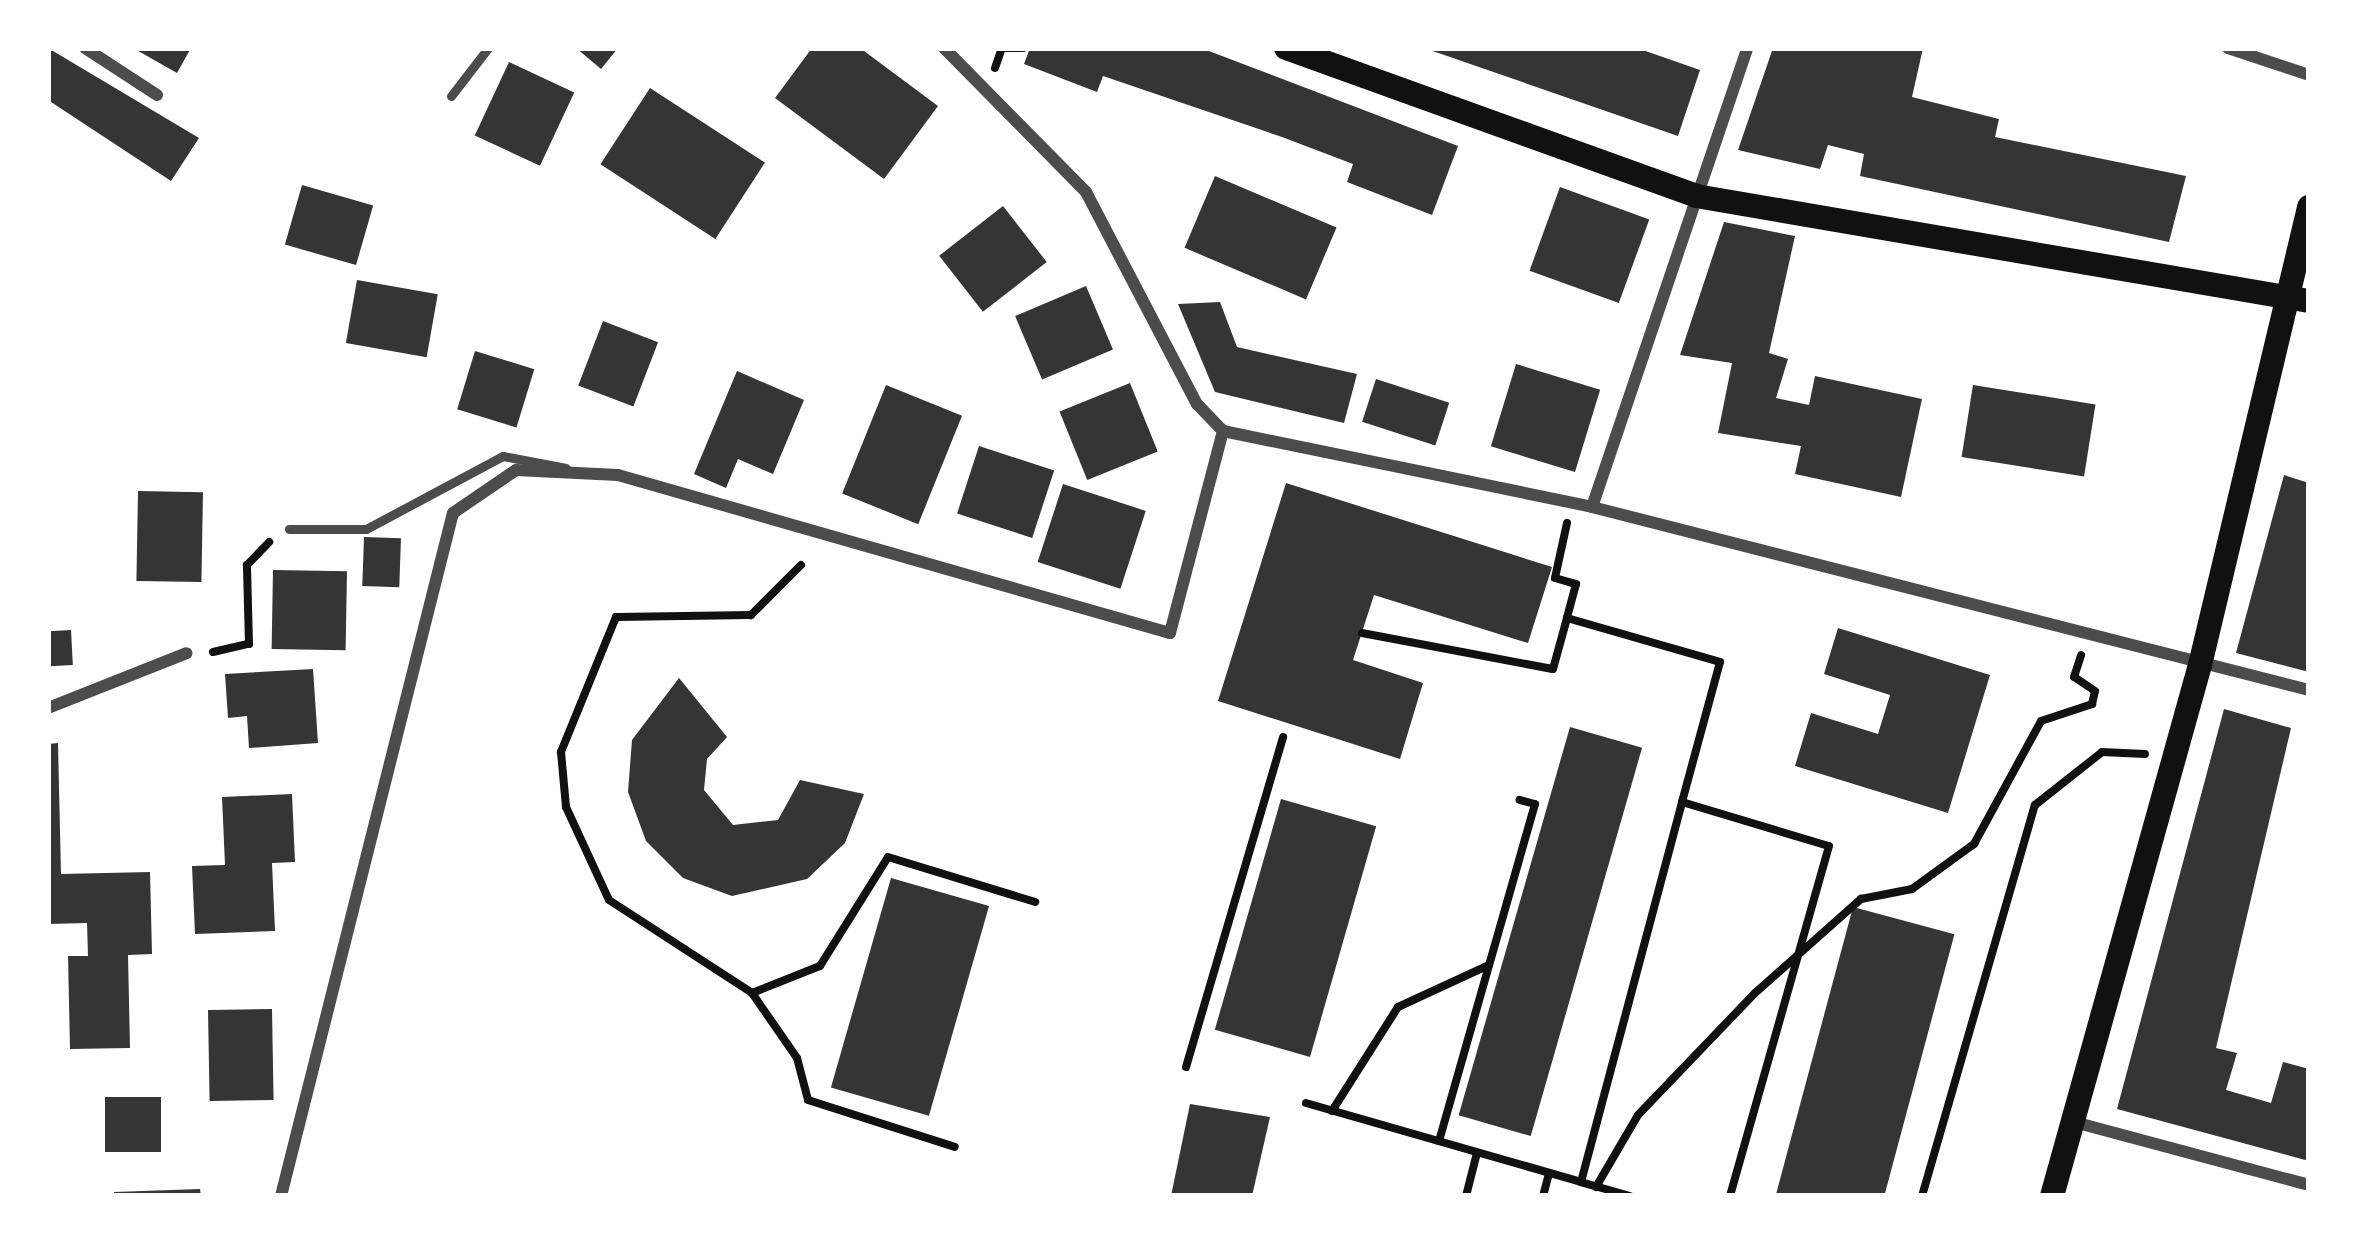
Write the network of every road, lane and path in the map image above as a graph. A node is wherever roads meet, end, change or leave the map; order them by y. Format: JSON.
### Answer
{"nodes":[{"id":1,"x":85,"y":48,"type":"edge"},
{"id":2,"x":488,"y":48,"type":"edge"},
{"id":3,"x":944,"y":48,"type":"edge"},
{"id":4,"x":1002,"y":48,"type":"edge"},
{"id":5,"x":1023,"y":48,"type":"edge"},
{"id":6,"x":1286,"y":48,"type":"edge"},
{"id":7,"x":1747,"y":48,"type":"edge"},
{"id":8,"x":2228,"y":48,"type":"edge"},
{"id":9,"x":2309,"y":75,"type":"edge"},
{"id":10,"x":157,"y":95,"type":"dead end"},
{"id":11,"x":451,"y":96,"type":"dead end"},
{"id":12,"x":1696,"y":196,"type":"junction"},
{"id":13,"x":2309,"y":207,"type":"edge"},
{"id":14,"x":2298,"y":299,"type":"edge"},
{"id":15,"x":1223,"y":431,"type":"junction"},
{"id":16,"x":570,"y":469,"type":"junction"},
{"id":17,"x":1571,"y":502,"type":"junction"},
{"id":18,"x":1592,"y":507,"type":"junction"},
{"id":19,"x":289,"y":529,"type":"joint"},
{"id":20,"x":801,"y":565,"type":"dead end"},
{"id":21,"x":1568,"y":618,"type":"junction"},
{"id":22,"x":1362,"y":633,"type":"dead end"},
{"id":23,"x":187,"y":653,"type":"joint"},
{"id":24,"x":2200,"y":665,"type":"junction"},
{"id":25,"x":2074,"y":677,"type":"dead end"},
{"id":26,"x":2309,"y":690,"type":"edge"},
{"id":27,"x":48,"y":708,"type":"edge"},
{"id":28,"x":1282,"y":737,"type":"dead end"},
{"id":29,"x":2176,"y":755,"type":"junction"},
{"id":30,"x":1520,"y":800,"type":"dead end"},
{"id":31,"x":1682,"y":802,"type":"junction"},
{"id":32,"x":1036,"y":902,"type":"dead end"},
{"id":33,"x":1797,"y":959,"type":"junction"},
{"id":34,"x":1489,"y":965,"type":"junction"},
{"id":35,"x":752,"y":993,"type":"junction"},
{"id":36,"x":1186,"y":1067,"type":"dead end"},
{"id":37,"x":1306,"y":1103,"type":"dead end"},
{"id":38,"x":1332,"y":1111,"type":"junction"},
{"id":39,"x":2073,"y":1121,"type":"junction"},
{"id":40,"x":1439,"y":1141,"type":"junction"},
{"id":41,"x":955,"y":1147,"type":"dead end"},
{"id":42,"x":1477,"y":1153,"type":"junction"},
{"id":43,"x":1549,"y":1174,"type":"junction"},
{"id":44,"x":1581,"y":1182,"type":"junction"},
{"id":45,"x":2309,"y":1185,"type":"edge"},
{"id":46,"x":1596,"y":1187,"type":"junction"},
{"id":47,"x":281,"y":1196,"type":"edge"},
{"id":48,"x":1466,"y":1196,"type":"edge"},
{"id":49,"x":1544,"y":1196,"type":"edge"},
{"id":50,"x":1630,"y":1196,"type":"edge"},
{"id":51,"x":1730,"y":1196,"type":"edge"},
{"id":52,"x":1922,"y":1196,"type":"edge"},
{"id":53,"x":2051,"y":1196,"type":"edge"}],
"edges":[{"from":1,"to":10,"type":"street"},
{"from":2,"to":11,"type":"lane"},
{"from":3,"to":15,"type":"street"},
{"from":4,"to":5,"type":"path"},
{"from":6,"to":12,"type":"main road"},
{"from":7,"to":12,"type":"street"},
{"from":8,"to":9,"type":"street"},
{"from":12,"to":14,"type":"main road"},
{"from":12,"to":18,"type":"street"},
{"from":13,"to":14,"type":"main road"},
{"from":14,"to":24,"type":"main road"},
{"from":15,"to":16,"type":"street"},
{"from":15,"to":17,"type":"street"},
{"from":16,"to":19,"type":"lane"},
{"from":16,"to":47,"type":"street"},
{"from":17,"to":18,"type":"street"},
{"from":17,"to":21,"type":"path"},
{"from":18,"to":24,"type":"street"},
{"from":19,"to":23,"type":"path"},
{"from":20,"to":35,"type":"path"},
{"from":21,"to":22,"type":"path"},
{"from":21,"to":31,"type":"path"},
{"from":23,"to":27,"type":"street"},
{"from":24,"to":26,"type":"street"},
{"from":24,"to":29,"type":"main road"},
{"from":25,"to":33,"type":"path"},
{"from":28,"to":36,"type":"path"},
{"from":29,"to":39,"type":"main road"},
{"from":29,"to":52,"type":"path"},
{"from":30,"to":34,"type":"path"},
{"from":31,"to":33,"type":"path"},
{"from":31,"to":44,"type":"path"},
{"from":32,"to":35,"type":"path"},
{"from":33,"to":46,"type":"path"},
{"from":33,"to":51,"type":"path"},
{"from":34,"to":38,"type":"path"},
{"from":34,"to":40,"type":"path"},
{"from":35,"to":41,"type":"path"},
{"from":37,"to":38,"type":"path"},
{"from":38,"to":40,"type":"path"},
{"from":39,"to":45,"type":"street"},
{"from":39,"to":53,"type":"main road"},
{"from":40,"to":42,"type":"path"},
{"from":42,"to":43,"type":"path"},
{"from":42,"to":48,"type":"path"},
{"from":43,"to":44,"type":"path"},
{"from":43,"to":49,"type":"path"},
{"from":44,"to":46,"type":"path"},
{"from":46,"to":50,"type":"path"}]}
